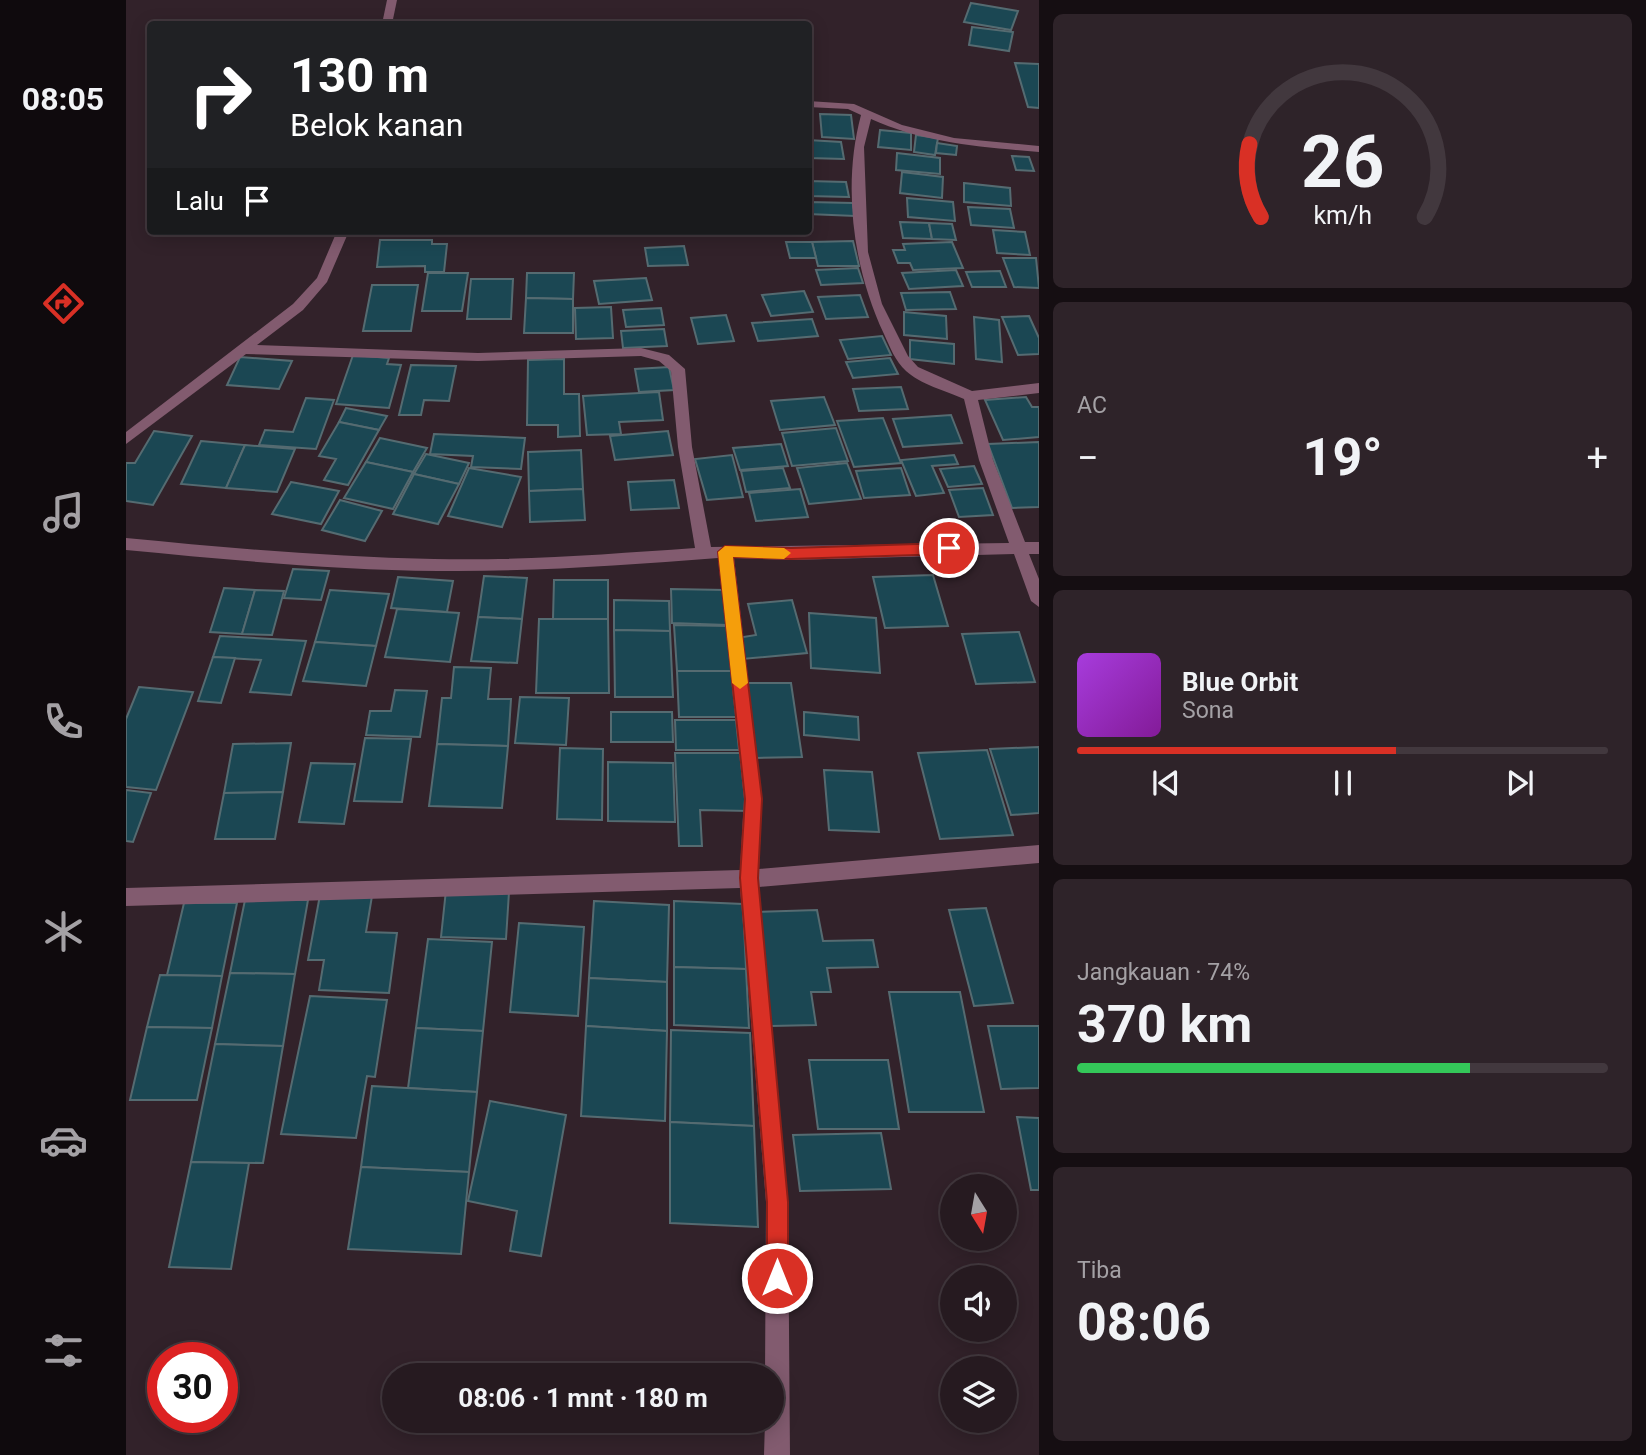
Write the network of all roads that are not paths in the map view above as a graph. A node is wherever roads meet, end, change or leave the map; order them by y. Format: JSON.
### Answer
{"nodes":[{"id":1,"x":392,"y":0,"type":"edge"},
{"id":2,"x":388,"y":21,"type":"edge"},
{"id":3,"x":812,"y":104,"type":"edge"},
{"id":4,"x":867,"y":112,"type":"junction"},
{"id":5,"x":1039,"y":149,"type":"edge"},
{"id":6,"x":341,"y":235,"type":"edge"},
{"id":7,"x":242,"y":349,"type":"junction"},
{"id":8,"x":1039,"y":388,"type":"edge"},
{"id":9,"x":970,"y":396,"type":"junction"},
{"id":10,"x":126,"y":439,"type":"edge"},
{"id":11,"x":126,"y":544,"type":"edge"},
{"id":12,"x":1020,"y":547,"type":"junction"},
{"id":13,"x":1039,"y":548,"type":"edge"},
{"id":14,"x":714,"y":553,"type":"junction"},
{"id":15,"x":1039,"y":601,"type":"edge"},
{"id":16,"x":1039,"y":854,"type":"edge"},
{"id":17,"x":749,"y":878,"type":"junction"},
{"id":18,"x":126,"y":897,"type":"edge"},
{"id":19,"x":777,"y":1455,"type":"edge"}],
"edges":[{"from":1,"to":2,"type":"street"},
{"from":3,"to":4,"type":"street"},
{"from":4,"to":5,"type":"street"},
{"from":4,"to":9,"type":"street"},
{"from":6,"to":7,"type":"street"},
{"from":7,"to":10,"type":"street"},
{"from":7,"to":14,"type":"street"},
{"from":8,"to":9,"type":"street"},
{"from":9,"to":12,"type":"street"},
{"from":11,"to":14,"type":"street"},
{"from":12,"to":13,"type":"street"},
{"from":12,"to":14,"type":"street"},
{"from":12,"to":15,"type":"street"},
{"from":14,"to":17,"type":"street"},
{"from":16,"to":17,"type":"street"},
{"from":17,"to":18,"type":"street"},
{"from":17,"to":19,"type":"street"}]}
